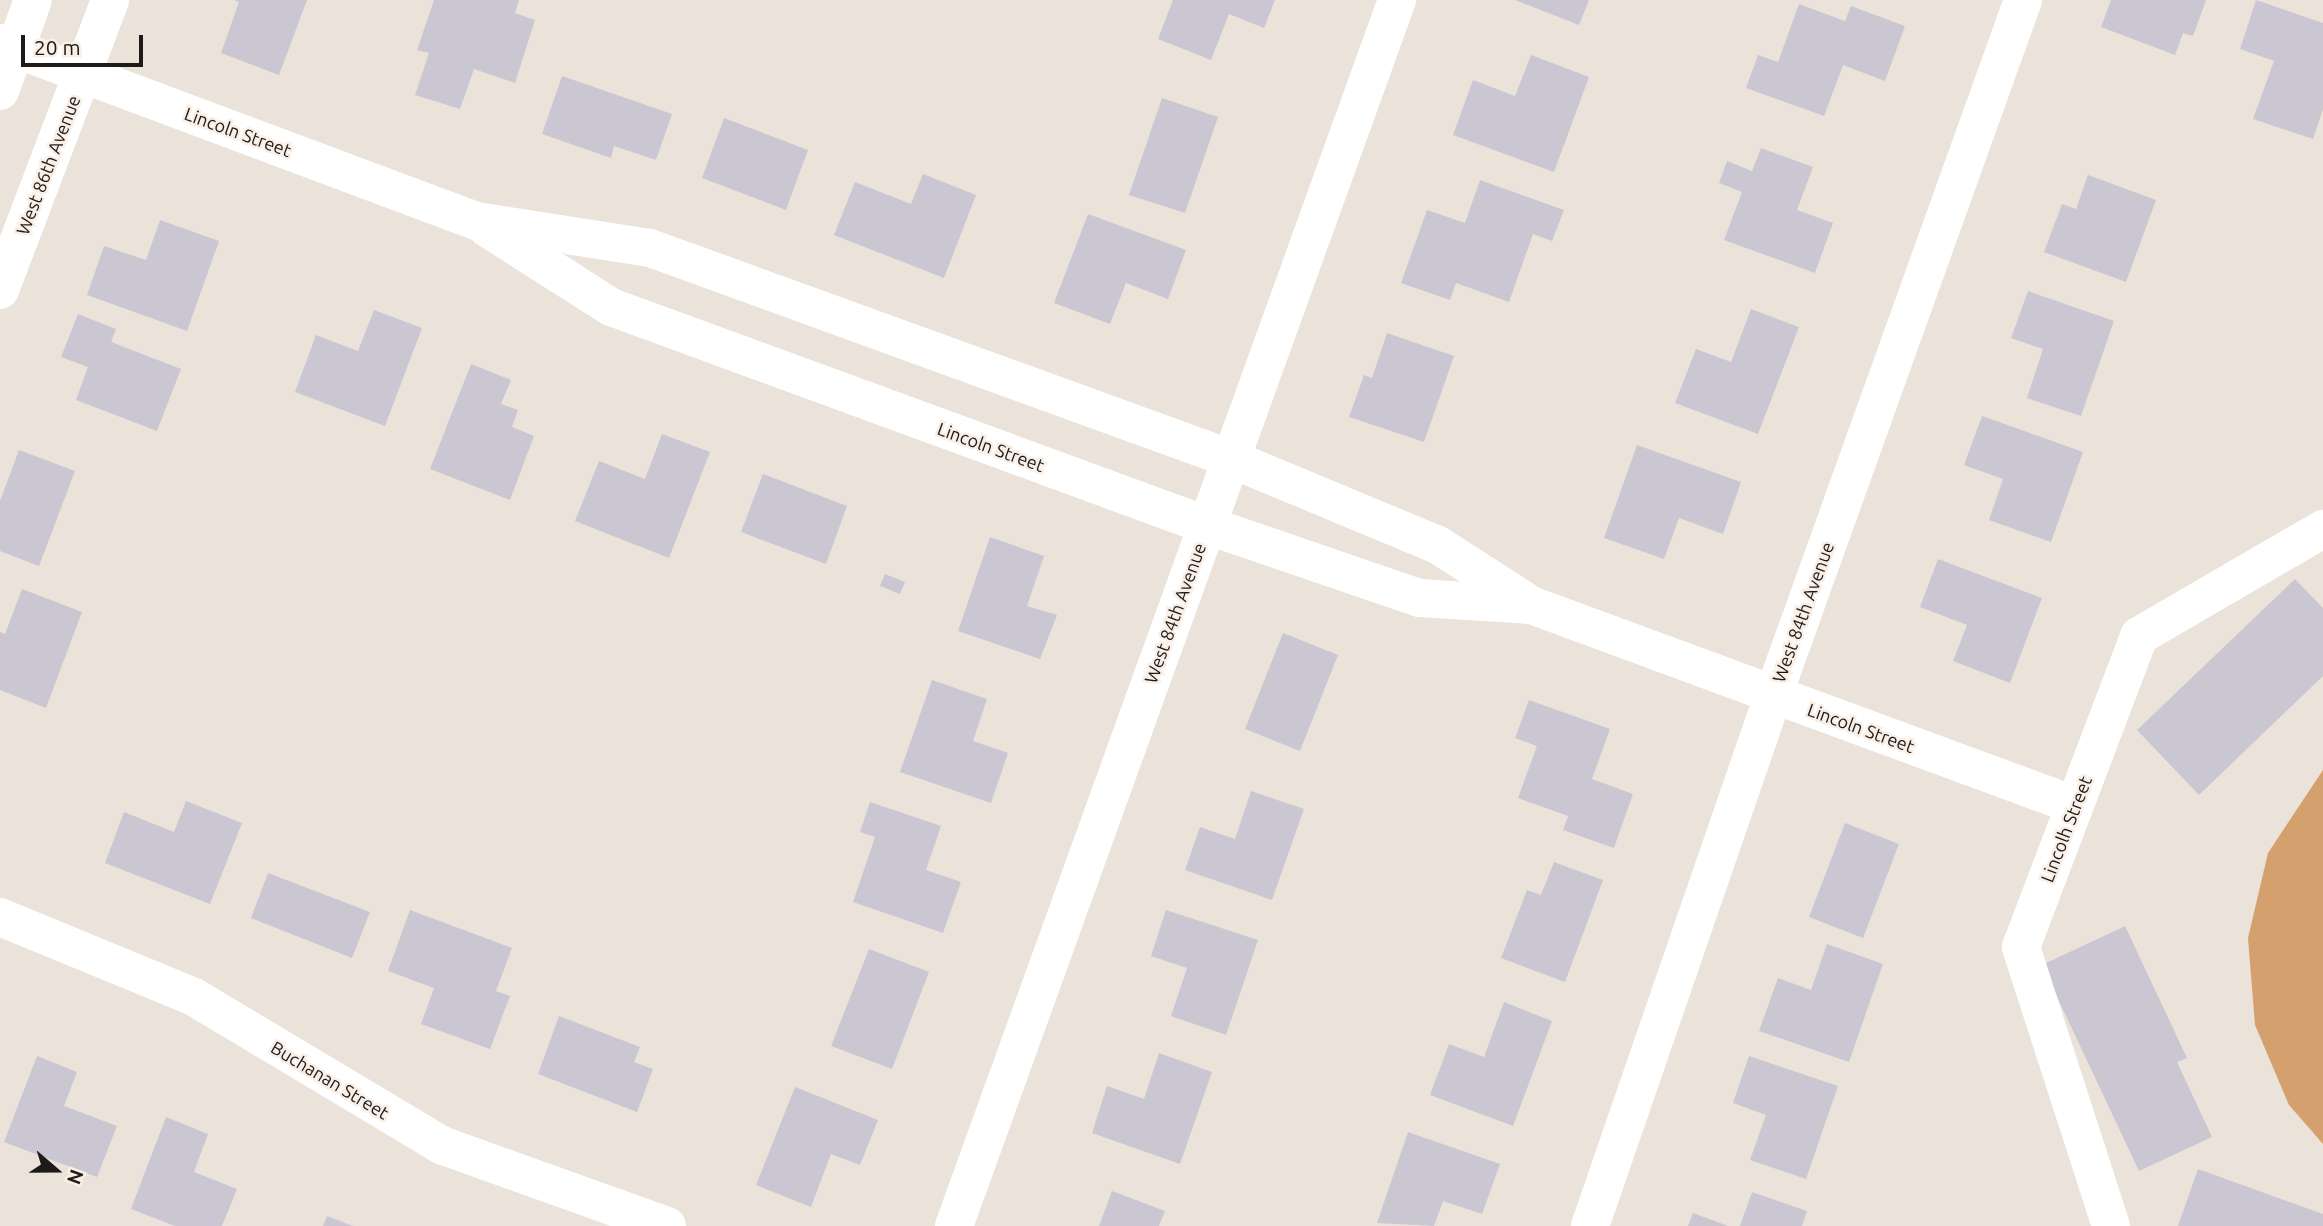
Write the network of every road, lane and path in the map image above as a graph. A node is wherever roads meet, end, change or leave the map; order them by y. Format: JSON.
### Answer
{"nodes":[{"id":1,"x":33,"y":0,"type":"edge"},
{"id":2,"x":110,"y":0,"type":"edge"},
{"id":3,"x":1397,"y":0,"type":"edge"},
{"id":4,"x":2023,"y":0,"type":"edge"},
{"id":5,"x":8,"y":46,"type":"edge"},
{"id":6,"x":82,"y":74,"type":"junction"},
{"id":7,"x":0,"y":91,"type":"edge"},
{"id":8,"x":476,"y":221,"type":"junction"},
{"id":9,"x":0,"y":290,"type":"edge"},
{"id":10,"x":1228,"y":458,"type":"junction"},
{"id":11,"x":1206,"y":526,"type":"junction"},
{"id":12,"x":2323,"y":529,"type":"edge"},
{"id":13,"x":1531,"y":605,"type":"junction"},
{"id":14,"x":1773,"y":696,"type":"junction"},
{"id":15,"x":2074,"y":805,"type":"junction"},
{"id":16,"x":0,"y":918,"type":"edge"},
{"id":17,"x":652,"y":1223,"type":"edge"},
{"id":18,"x":954,"y":1226,"type":"edge"},
{"id":19,"x":1590,"y":1226,"type":"edge"},
{"id":20,"x":2111,"y":1226,"type":"edge"}],
"edges":[{"from":1,"to":5,"type":"street"},
{"from":2,"to":6,"type":"street","name":"West 86th Avenue"},
{"from":3,"to":10,"type":"street","name":"West 84th Avenue"},
{"from":4,"to":14,"type":"street","name":"West 84th Avenue"},
{"from":5,"to":6,"type":"street","name":"Lincoln Street"},
{"from":5,"to":7,"type":"street"},
{"from":6,"to":8,"type":"street","name":"Lincoln Street"},
{"from":6,"to":9,"type":"street","name":"West 86th Avenue"},
{"from":8,"to":10,"type":"street","name":"Lincoln Street"},
{"from":8,"to":11,"type":"street","name":"Lincoln Street"},
{"from":10,"to":11,"type":"street","name":"West 84th Avenue"},
{"from":10,"to":13,"type":"street","name":"Lincoln Street"},
{"from":11,"to":13,"type":"street","name":"Lincoln Street"},
{"from":11,"to":18,"type":"street","name":"West 84th Avenue"},
{"from":12,"to":15,"type":"street","name":"Lincolh Street"},
{"from":13,"to":14,"type":"street","name":"Lincoln Street"},
{"from":14,"to":15,"type":"street","name":"Lincoln Street"},
{"from":14,"to":19,"type":"street","name":"West 84th Avenue"},
{"from":15,"to":20,"type":"street","name":"Lincolh Street"},
{"from":16,"to":17,"type":"street","name":"Buchanan Street"}]}
